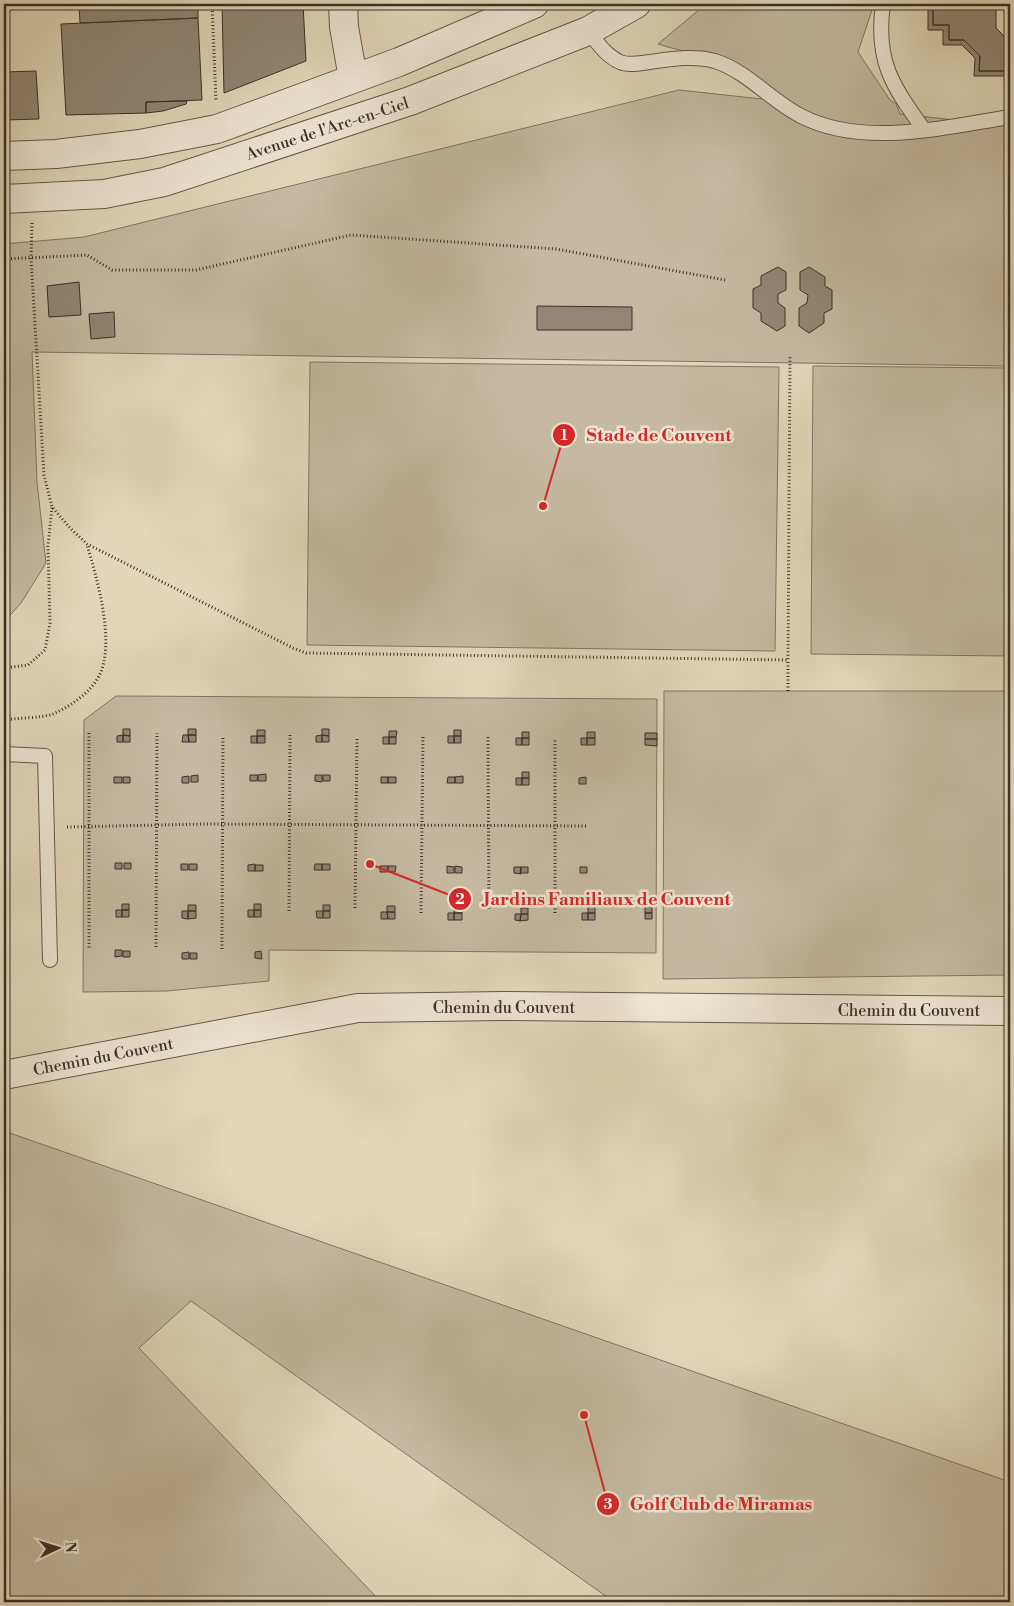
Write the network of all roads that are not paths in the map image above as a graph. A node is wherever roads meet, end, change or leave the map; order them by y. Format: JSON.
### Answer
{"nodes":[{"id":1,"x":343,"y":4,"type":"edge"},
{"id":2,"x":534,"y":4,"type":"edge"},
{"id":3,"x":636,"y":4,"type":"edge"},
{"id":4,"x":882,"y":4,"type":"edge"},
{"id":5,"x":588,"y":30,"type":"junction"},
{"id":6,"x":353,"y":78,"type":"junction"},
{"id":7,"x":1010,"y":117,"type":"edge"},
{"id":8,"x":924,"y":130,"type":"junction"},
{"id":9,"x":4,"y":156,"type":"edge"},
{"id":10,"x":4,"y":199,"type":"edge"},
{"id":11,"x":4,"y":754,"type":"edge"},
{"id":12,"x":50,"y":960,"type":"dead end"},
{"id":13,"x":1010,"y":1010,"type":"edge"},
{"id":14,"x":4,"y":1075,"type":"edge"}],
"edges":[{"from":1,"to":6,"type":"street"},
{"from":2,"to":6,"type":"street"},
{"from":3,"to":5,"type":"street","name":"Avenue de l'Arc-en-Ciel"},
{"from":4,"to":8,"type":"lane"},
{"from":5,"to":8,"type":"lane"},
{"from":5,"to":10,"type":"street","name":"Avenue de l'Arc-en-Ciel"},
{"from":6,"to":9,"type":"street"},
{"from":7,"to":8,"type":"lane"},
{"from":11,"to":12,"type":"lane"},
{"from":13,"to":14,"type":"street","name":"Chemin du Couvent"}]}
